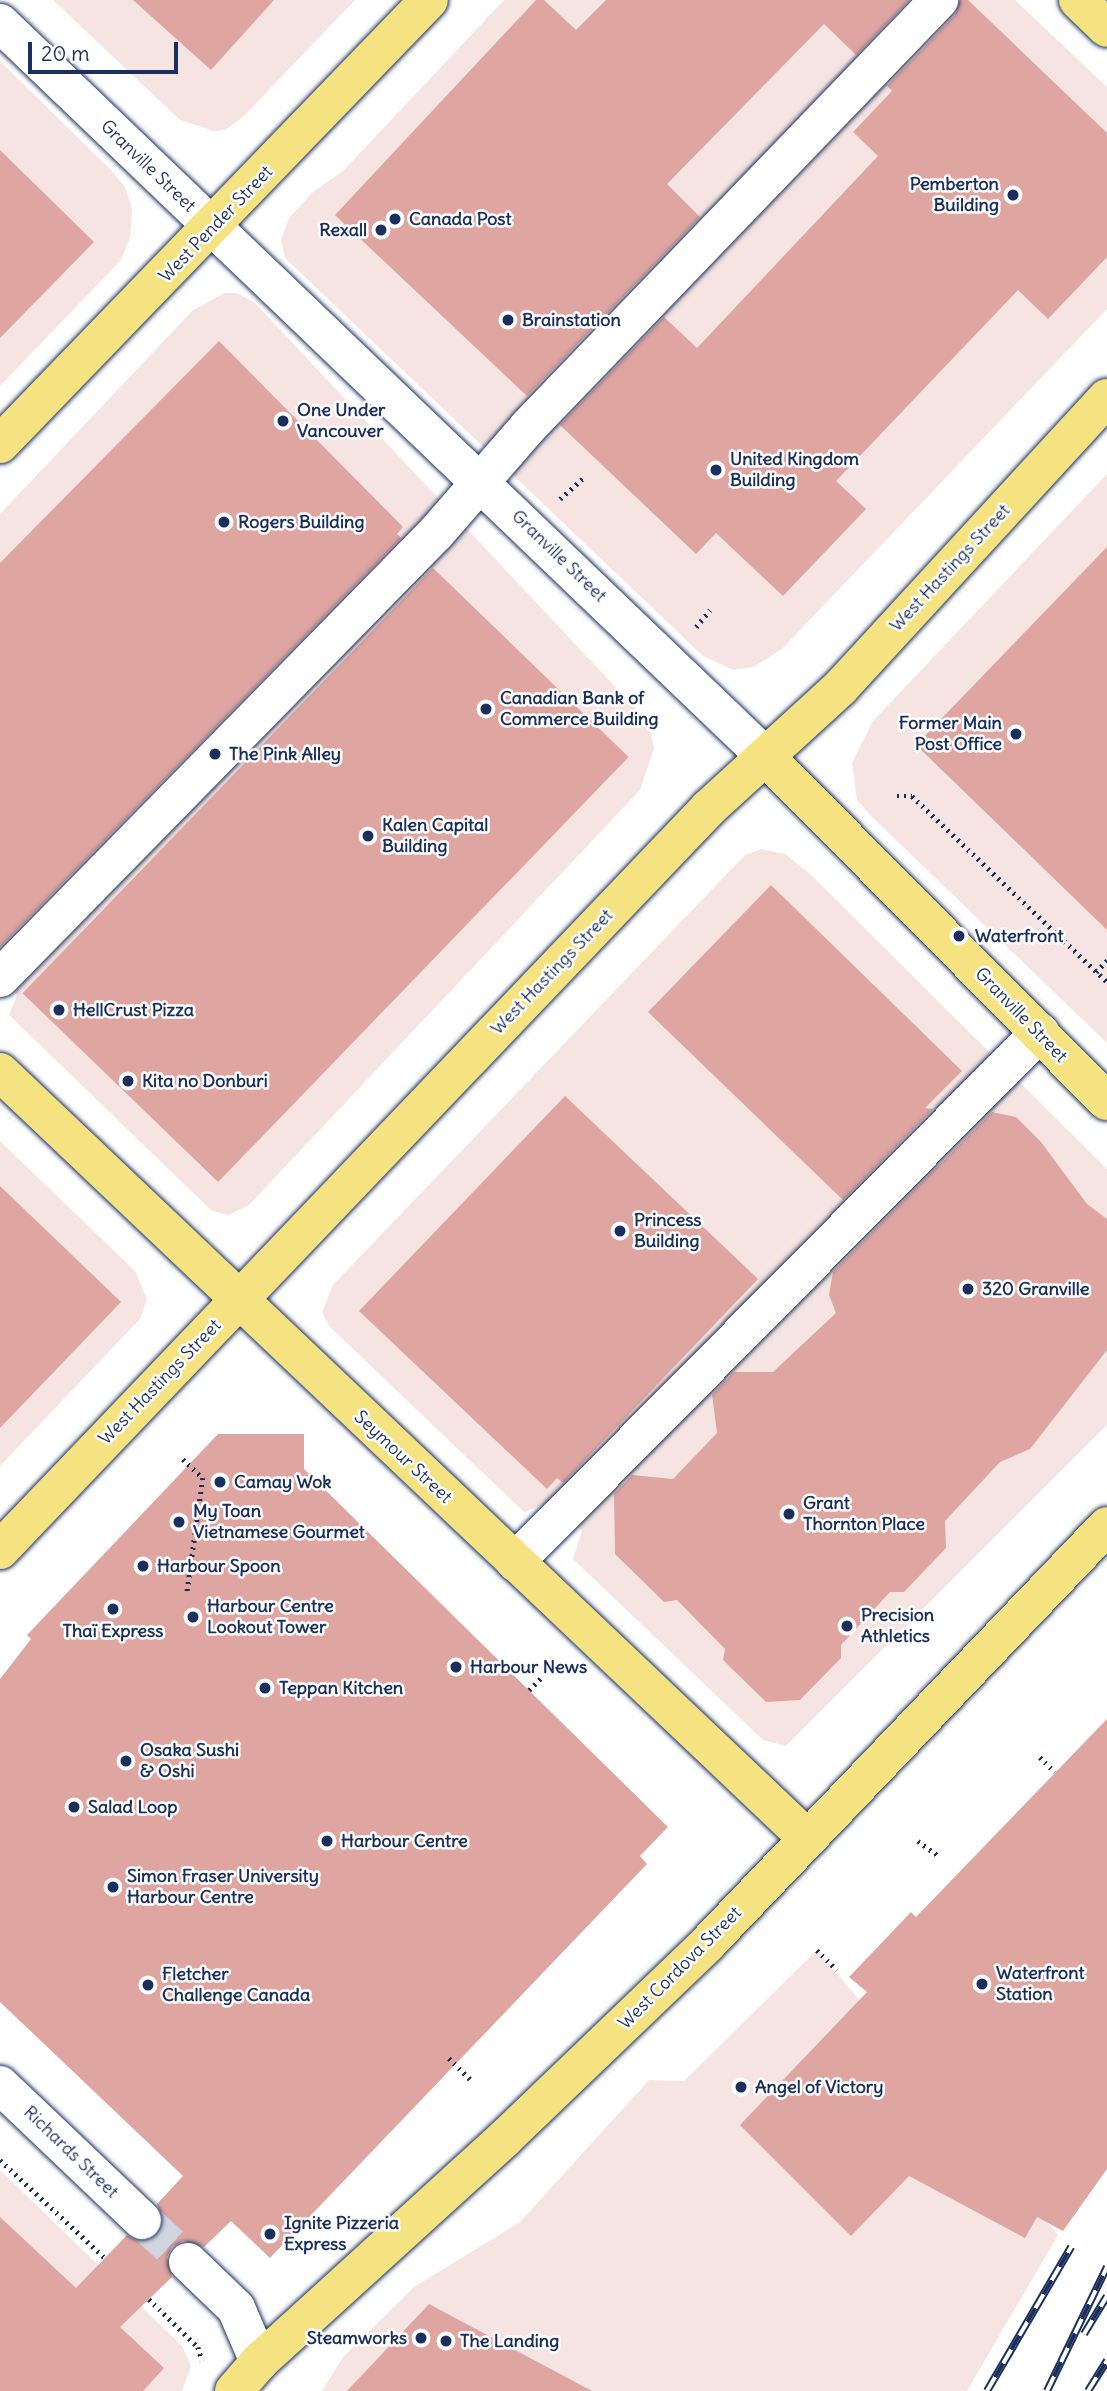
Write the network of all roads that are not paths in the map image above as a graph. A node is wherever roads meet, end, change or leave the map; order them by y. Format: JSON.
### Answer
{"nodes":[{"id":1,"x":429,"y":0,"type":"edge"},
{"id":2,"x":939,"y":0,"type":"edge"},
{"id":3,"x":1078,"y":0,"type":"edge"},
{"id":4,"x":0,"y":23,"type":"edge"},
{"id":5,"x":1107,"y":28,"type":"edge"},
{"id":6,"x":212,"y":228,"type":"junction"},
{"id":7,"x":1107,"y":398,"type":"edge"},
{"id":8,"x":0,"y":444,"type":"edge"},
{"id":9,"x":481,"y":480,"type":"junction"},
{"id":10,"x":766,"y":757,"type":"junction"},
{"id":11,"x":0,"y":978,"type":"edge"},
{"id":12,"x":1040,"y":1032,"type":"junction"},
{"id":13,"x":0,"y":1072,"type":"edge"},
{"id":14,"x":1107,"y":1101,"type":"edge"},
{"id":15,"x":237,"y":1301,"type":"junction"},
{"id":16,"x":1107,"y":1526,"type":"edge"},
{"id":17,"x":0,"y":1550,"type":"edge"},
{"id":18,"x":515,"y":1562,"type":"junction"},
{"id":19,"x":808,"y":1839,"type":"junction"},
{"id":20,"x":5,"y":2098,"type":"edge"},
{"id":21,"x":142,"y":2220,"type":"tunnel mouth"},
{"id":22,"x":187,"y":2262,"type":"tunnel mouth"},
{"id":23,"x":259,"y":2376,"type":"edge"},
{"id":24,"x":233,"y":2391,"type":"edge"}],
"edges":[{"from":1,"to":6,"type":"main road","name":"West Pender Street"},
{"from":2,"to":9,"type":"street"},
{"from":3,"to":5,"type":"main road"},
{"from":4,"to":6,"type":"street","name":"Granville Street"},
{"from":6,"to":8,"type":"main road","name":"West Pender Street"},
{"from":6,"to":9,"type":"street","name":"Granville Street"},
{"from":7,"to":10,"type":"main road","name":"West Hastings Street"},
{"from":9,"to":10,"type":"street","name":"Granville Street"},
{"from":9,"to":11,"type":"street"},
{"from":10,"to":12,"type":"main road","name":"Granville Street"},
{"from":10,"to":15,"type":"main road","name":"West Hastings Street"},
{"from":12,"to":14,"type":"main road","name":"Granville Street"},
{"from":12,"to":18,"type":"street"},
{"from":13,"to":15,"type":"main road","name":"Seymour Street"},
{"from":15,"to":17,"type":"main road","name":"West Hastings Street"},
{"from":15,"to":18,"type":"main road","name":"Seymour Street"},
{"from":16,"to":19,"type":"main road","name":"West Cordova Street"},
{"from":18,"to":19,"type":"main road","name":"Seymour Street"},
{"from":19,"to":23,"type":"main road","name":"West Cordova Street"},
{"from":20,"to":21,"type":"street","name":"Richards Street"},
{"from":22,"to":23,"type":"street"},
{"from":23,"to":24,"type":"main road","name":"West Cordova Street"}]}
